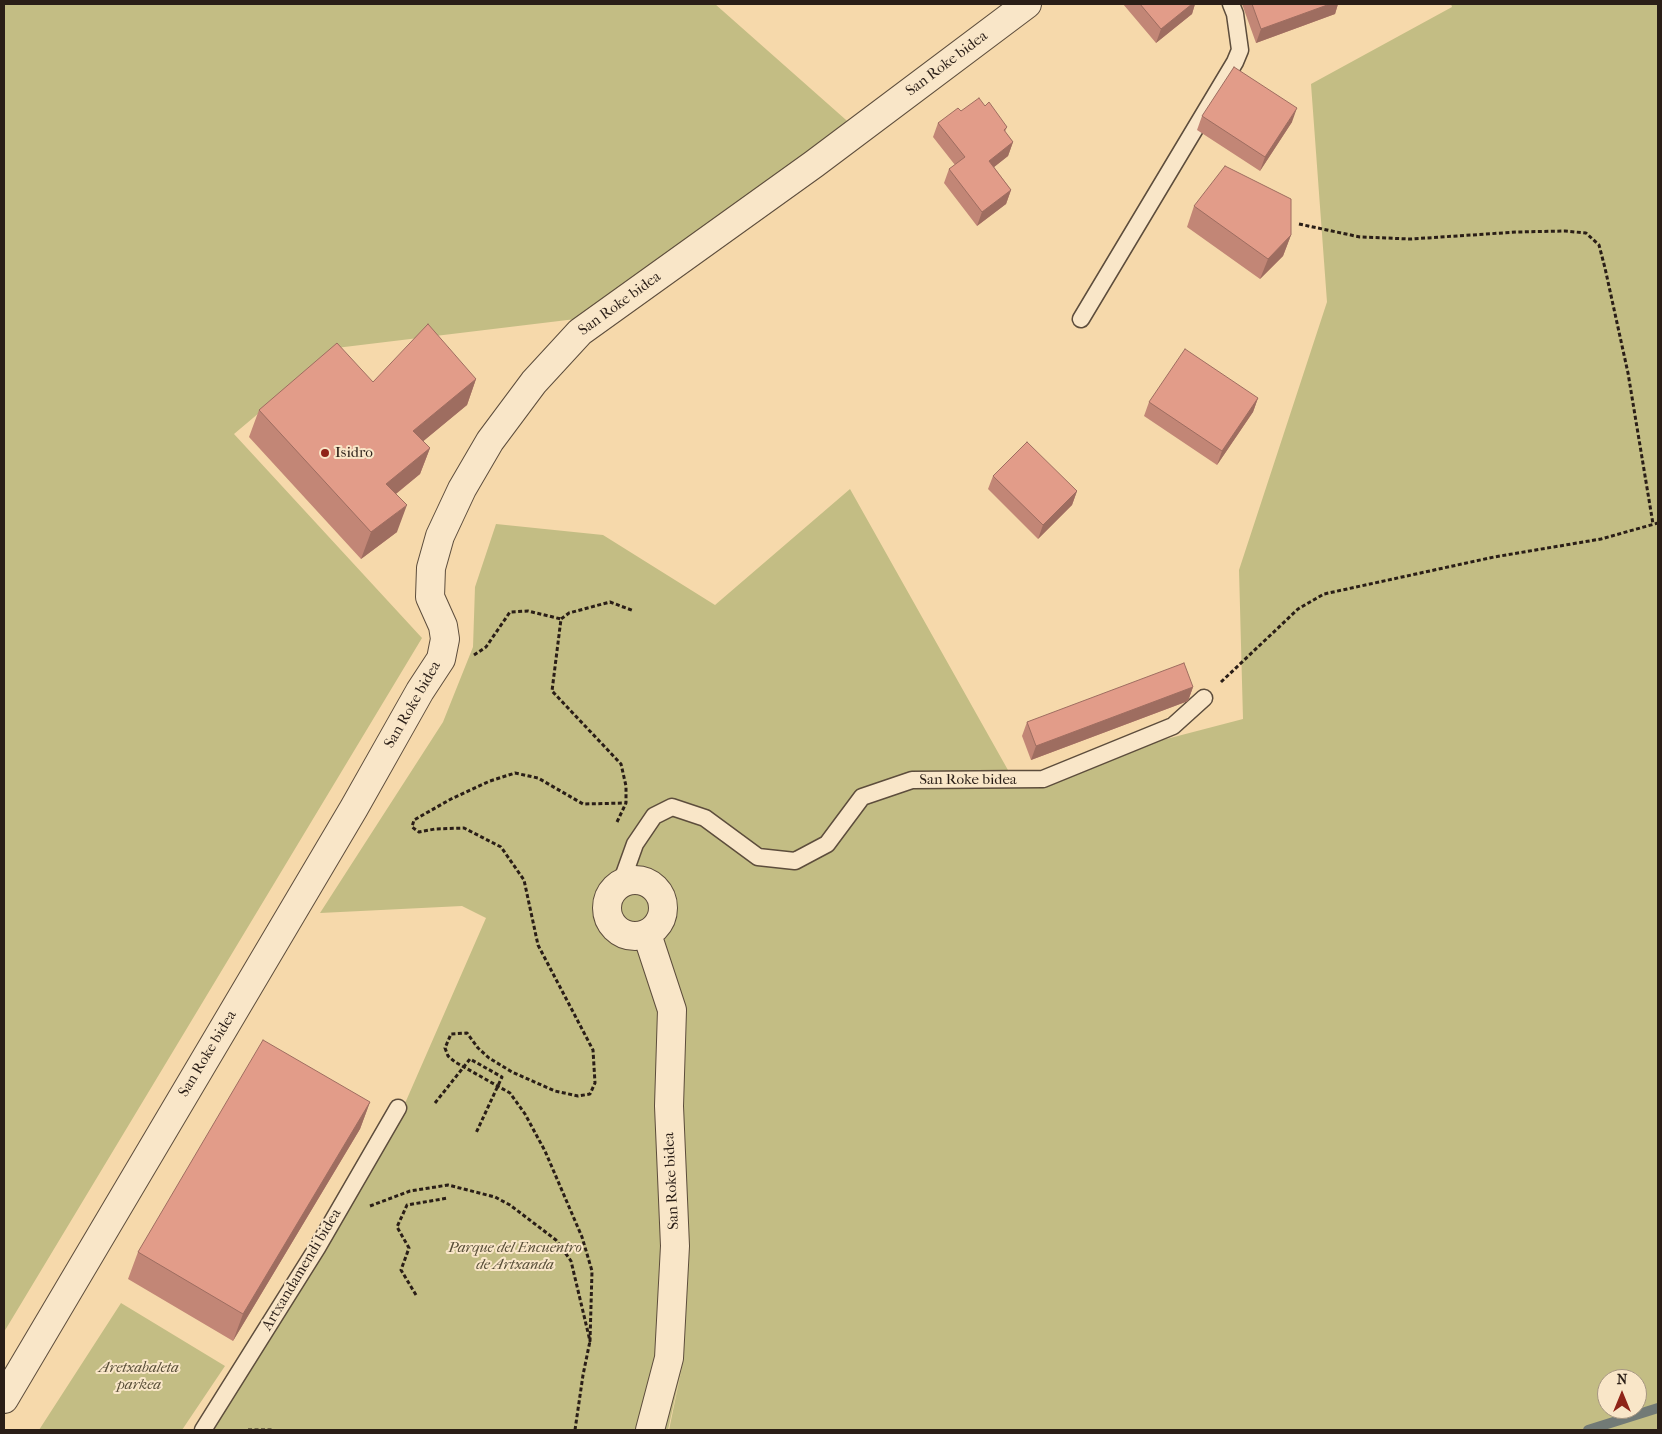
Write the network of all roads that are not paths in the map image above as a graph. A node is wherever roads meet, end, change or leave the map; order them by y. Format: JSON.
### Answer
{"nodes":[{"id":1,"x":1027,"y":4,"type":"edge"},
{"id":2,"x":1231,"y":4,"type":"edge"},
{"id":3,"x":1081,"y":319,"type":"dead end"},
{"id":4,"x":1204,"y":698,"type":"road end"},
{"id":5,"x":621,"y":883,"type":"junction"},
{"id":6,"x":646,"y":934,"type":"junction"},
{"id":7,"x":398,"y":1108,"type":"dead end"},
{"id":8,"x":4,"y":1399,"type":"edge"},
{"id":9,"x":202,"y":1430,"type":"edge"},
{"id":10,"x":650,"y":1430,"type":"edge"}],
"edges":[{"from":1,"to":8,"type":"street","name":"San Roke bidea"},
{"from":2,"to":3,"type":"lane"},
{"from":4,"to":5,"type":"lane","name":"San Roke bidea"},
{"from":5,"to":6,"type":"street","name":"San Roke bidea"},
{"from":5,"to":6,"type":"street"},
{"from":6,"to":10,"type":"street","name":"San Roke bidea"},
{"from":7,"to":9,"type":"lane","name":"Artxandamendi bidea"}]}
